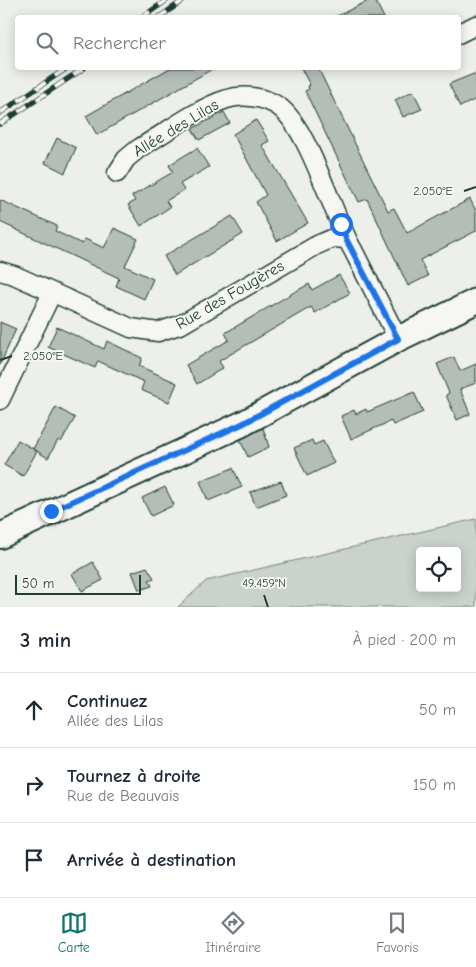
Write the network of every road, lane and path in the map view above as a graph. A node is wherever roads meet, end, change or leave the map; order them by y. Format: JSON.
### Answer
{"nodes":[{"id":1,"x":476,"y":25,"type":"edge"},
{"id":2,"x":461,"y":32,"type":"edge"},
{"id":3,"x":117,"y":173,"type":"dead end"},
{"id":4,"x":346,"y":239,"type":"junction"},
{"id":5,"x":0,"y":271,"type":"edge"},
{"id":6,"x":52,"y":293,"type":"junction"},
{"id":7,"x":476,"y":301,"type":"edge"},
{"id":8,"x":398,"y":339,"type":"junction"},
{"id":9,"x":0,"y":400,"type":"edge"},
{"id":10,"x":0,"y":536,"type":"edge"}],
"edges":[{"from":1,"to":2,"type":"street"},
{"from":3,"to":4,"type":"street","name":"Allée des Lilas"},
{"from":4,"to":6,"type":"street","name":"Rue des Fougères"},
{"from":4,"to":8,"type":"street","name":"Allée des Lilas"},
{"from":5,"to":6,"type":"street","name":"Rue des Fougères"},
{"from":6,"to":9,"type":"street"},
{"from":7,"to":8,"type":"street"},
{"from":8,"to":10,"type":"street"}]}
